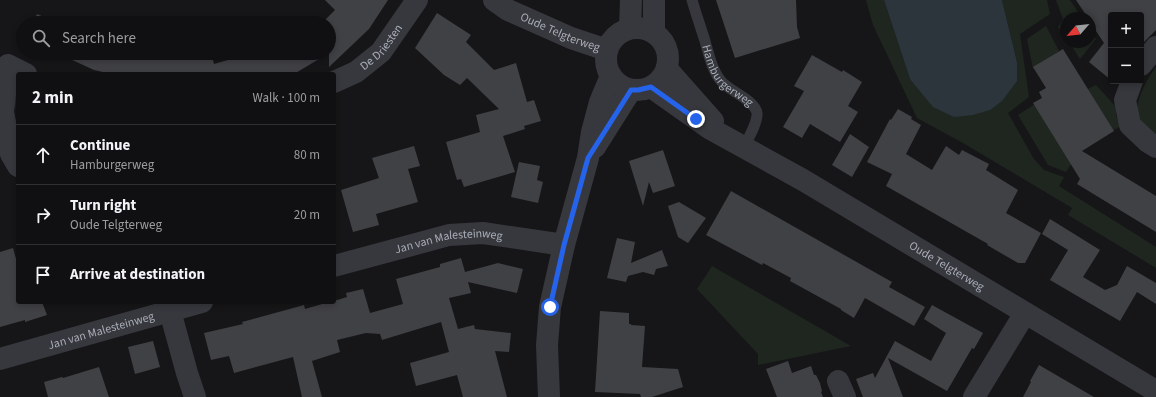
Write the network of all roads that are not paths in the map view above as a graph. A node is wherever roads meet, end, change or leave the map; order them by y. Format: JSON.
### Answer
{"nodes":[{"id":1,"x":417,"y":0,"type":"edge"},
{"id":2,"x":494,"y":0,"type":"edge"},
{"id":3,"x":631,"y":0,"type":"edge"},
{"id":4,"x":654,"y":0,"type":"edge"},
{"id":5,"x":692,"y":0,"type":"edge"},
{"id":6,"x":630,"y":28,"type":"junction"},
{"id":7,"x":654,"y":32,"type":"junction"},
{"id":8,"x":1156,"y":46,"type":"edge"},
{"id":9,"x":607,"y":50,"type":"junction"},
{"id":10,"x":1144,"y":61,"type":"edge"},
{"id":11,"x":667,"y":69,"type":"junction"},
{"id":12,"x":22,"y":72,"type":"edge"},
{"id":13,"x":611,"y":76,"type":"junction"},
{"id":14,"x":336,"y":81,"type":"edge"},
{"id":15,"x":1131,"y":84,"type":"edge"},
{"id":16,"x":641,"y":88,"type":"junction"},
{"id":17,"x":740,"y":145,"type":"junction"},
{"id":18,"x":1156,"y":147,"type":"edge"},
{"id":19,"x":588,"y":158,"type":"junction"},
{"id":20,"x":16,"y":163,"type":"edge"},
{"id":21,"x":564,"y":245,"type":"junction"},
{"id":22,"x":336,"y":265,"type":"edge"},
{"id":23,"x":195,"y":304,"type":"edge"},
{"id":24,"x":170,"y":311,"type":"junction"},
{"id":25,"x":1025,"y":313,"type":"junction"},
{"id":26,"x":0,"y":359,"type":"edge"},
{"id":27,"x":1156,"y":391,"type":"edge"},
{"id":28,"x":195,"y":397,"type":"edge"},
{"id":29,"x":549,"y":397,"type":"edge"},
{"id":30,"x":974,"y":397,"type":"edge"}],
"edges":[{"from":1,"to":14,"type":"street","name":"De Driesten"},
{"from":2,"to":9,"type":"street","name":"Oude Telgterweg"},
{"from":3,"to":6,"type":"street"},
{"from":4,"to":7,"type":"street"},
{"from":5,"to":17,"type":"lane","name":"Hamburgerweg"},
{"from":6,"to":7,"type":"street"},
{"from":6,"to":9,"type":"street"},
{"from":7,"to":11,"type":"street"},
{"from":8,"to":10,"type":"street"},
{"from":9,"to":13,"type":"street"},
{"from":11,"to":16,"type":"street"},
{"from":11,"to":17,"type":"street","name":"Oude Telgterweg"},
{"from":12,"to":20,"type":"street"},
{"from":13,"to":16,"type":"street"},
{"from":13,"to":19,"type":"street"},
{"from":15,"to":18,"type":"street"},
{"from":16,"to":17,"type":"street","name":"Oude Telgterweg"},
{"from":16,"to":19,"type":"street"},
{"from":17,"to":25,"type":"street","name":"Oude Telgterweg"},
{"from":19,"to":21,"type":"street"},
{"from":21,"to":22,"type":"street","name":"Jan van Malesteinweg"},
{"from":21,"to":29,"type":"street"},
{"from":23,"to":24,"type":"street","name":"Jan van Malesteinweg"},
{"from":24,"to":26,"type":"street","name":"Jan van Malesteinweg"},
{"from":24,"to":28,"type":"street"},
{"from":25,"to":27,"type":"street","name":"Oude Telgterweg"},
{"from":25,"to":30,"type":"street"}]}
